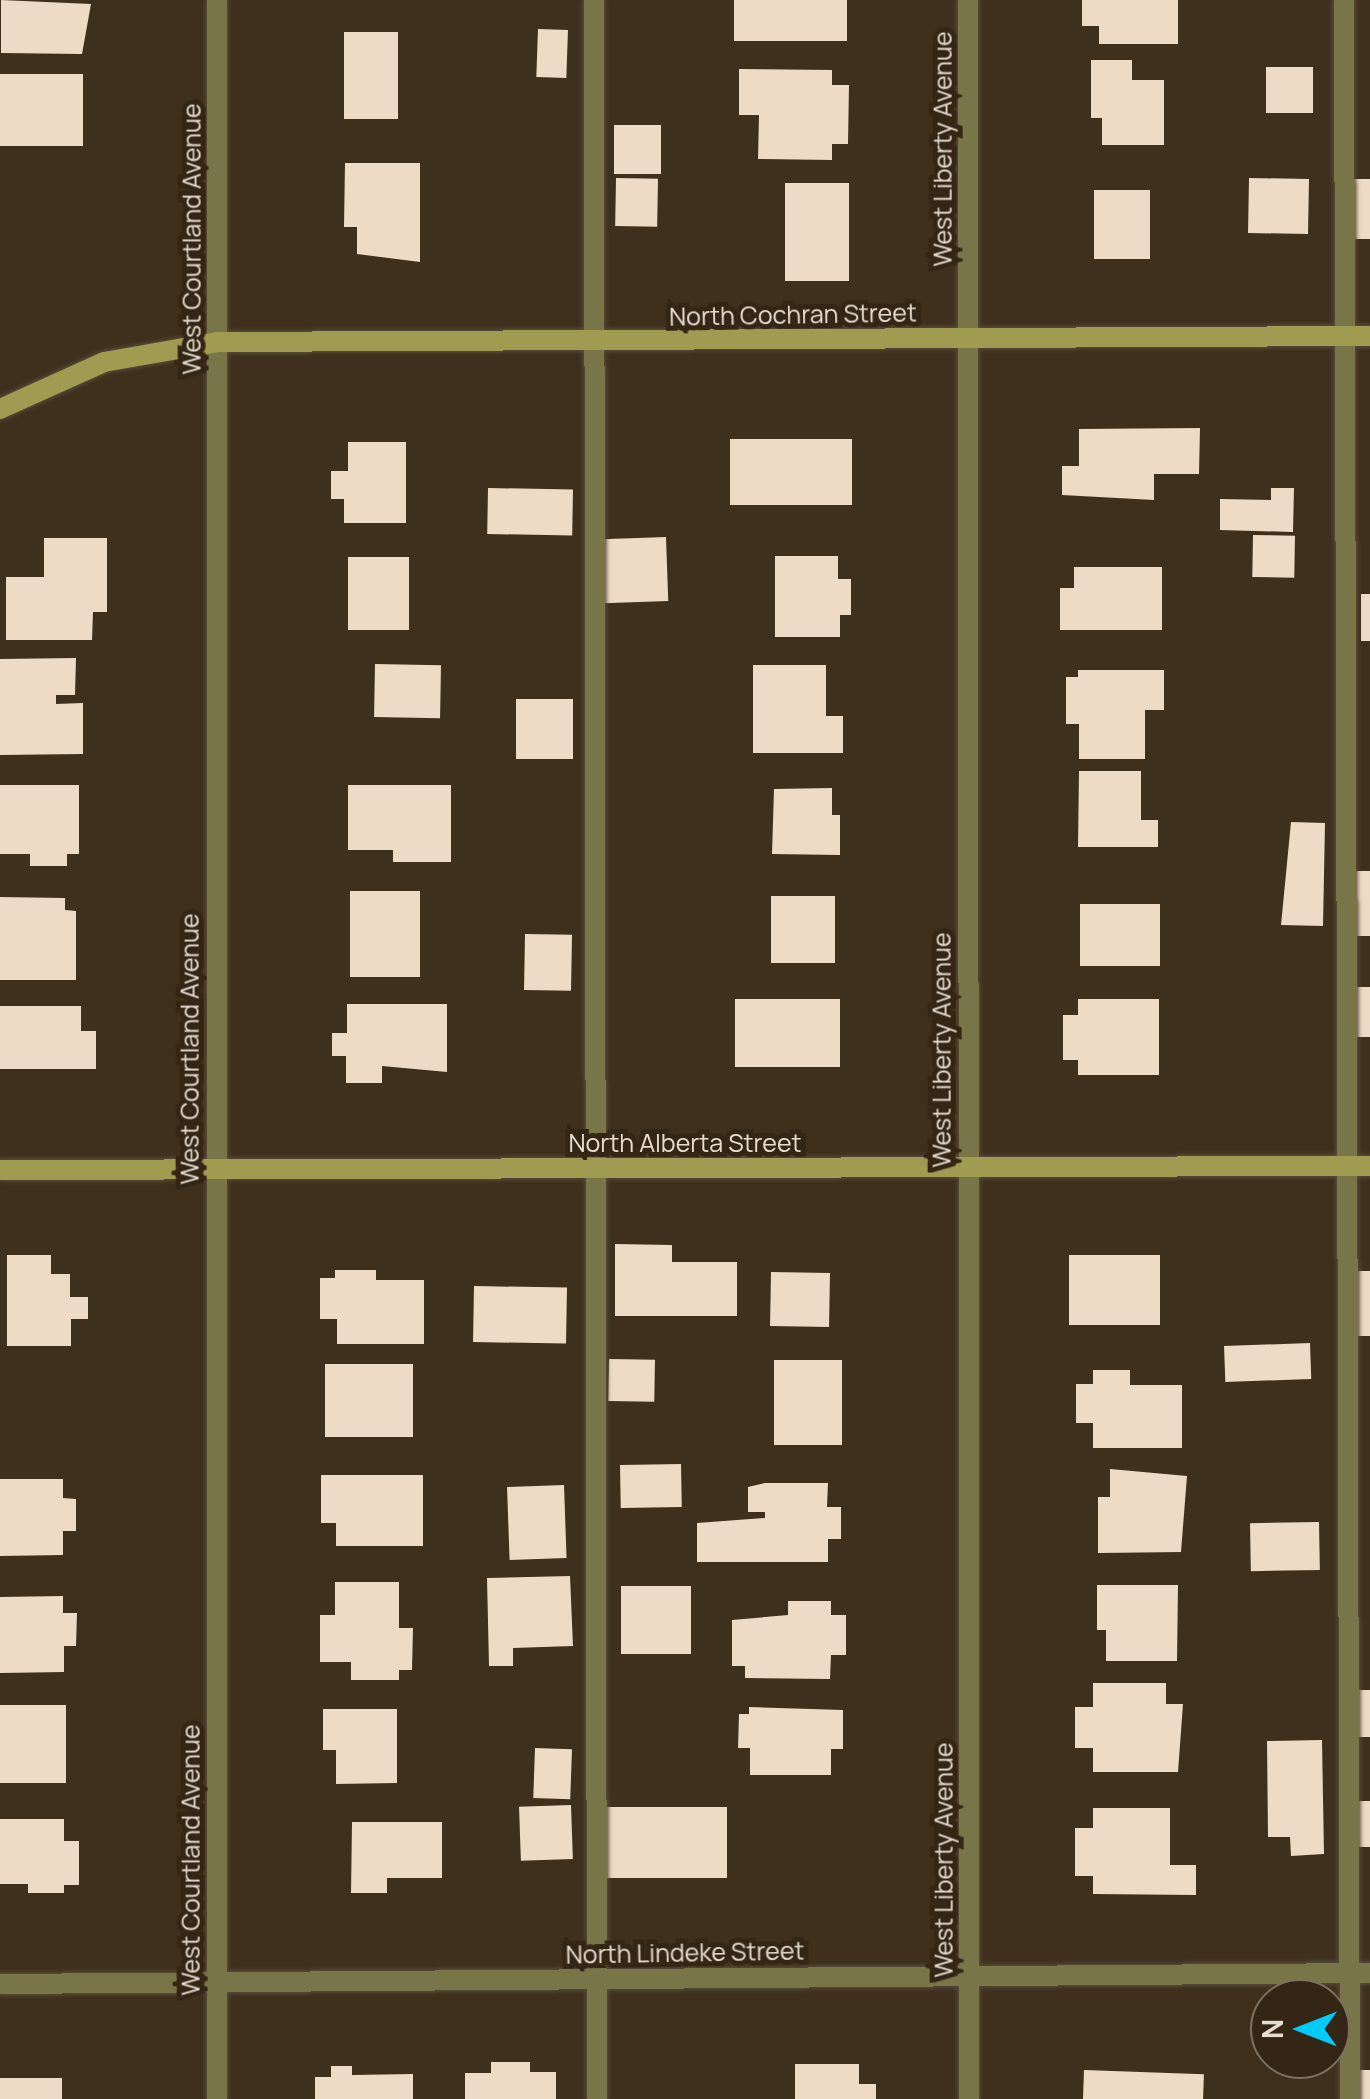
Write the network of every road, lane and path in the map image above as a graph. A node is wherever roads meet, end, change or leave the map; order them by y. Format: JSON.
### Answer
{"nodes":[{"id":1,"x":217,"y":0,"type":"edge"},
{"id":2,"x":594,"y":0,"type":"edge"},
{"id":3,"x":968,"y":0,"type":"edge"},
{"id":4,"x":1344,"y":0,"type":"edge"},
{"id":5,"x":1344,"y":336,"type":"junction"},
{"id":6,"x":1370,"y":336,"type":"edge"},
{"id":7,"x":967,"y":338,"type":"junction"},
{"id":8,"x":217,"y":342,"type":"junction"},
{"id":9,"x":595,"y":342,"type":"junction"},
{"id":10,"x":0,"y":409,"type":"edge"},
{"id":11,"x":1360,"y":1166,"type":"edge"},
{"id":12,"x":967,"y":1167,"type":"junction"},
{"id":13,"x":592,"y":1168,"type":"junction"},
{"id":14,"x":0,"y":1170,"type":"edge"},
{"id":15,"x":215,"y":1170,"type":"junction"},
{"id":16,"x":969,"y":1974,"type":"junction"},
{"id":17,"x":1360,"y":1974,"type":"edge"},
{"id":18,"x":598,"y":1978,"type":"junction"},
{"id":19,"x":0,"y":1984,"type":"edge"},
{"id":20,"x":216,"y":1984,"type":"junction"},
{"id":21,"x":217,"y":2099,"type":"edge"},
{"id":22,"x":596,"y":2099,"type":"edge"},
{"id":23,"x":969,"y":2099,"type":"edge"},
{"id":24,"x":1350,"y":2099,"type":"edge"}],
"edges":[{"from":1,"to":8,"type":"street","name":"West Courtland Avenue"},
{"from":2,"to":9,"type":"street"},
{"from":3,"to":7,"type":"street","name":"West Liberty Avenue"},
{"from":4,"to":5,"type":"street"},
{"from":5,"to":6,"type":"main road","name":"North Cochran Street"},
{"from":5,"to":7,"type":"main road","name":"North Cochran Street"},
{"from":5,"to":11,"type":"street"},
{"from":7,"to":9,"type":"main road","name":"North Cochran Street"},
{"from":7,"to":12,"type":"street","name":"West Liberty Avenue"},
{"from":8,"to":9,"type":"main road","name":"North Cochran Street"},
{"from":8,"to":10,"type":"main road","name":"North Cochran Street"},
{"from":8,"to":15,"type":"street","name":"West Courtland Avenue"},
{"from":9,"to":13,"type":"street"},
{"from":11,"to":12,"type":"main road","name":"North Alberta Street"},
{"from":11,"to":17,"type":"street"},
{"from":12,"to":13,"type":"main road","name":"North Alberta Street"},
{"from":12,"to":16,"type":"street","name":"West Liberty Avenue"},
{"from":13,"to":15,"type":"main road","name":"North Alberta Street"},
{"from":13,"to":18,"type":"street"},
{"from":14,"to":15,"type":"main road","name":"North Alberta Street"},
{"from":15,"to":20,"type":"street","name":"West Courtland Avenue"},
{"from":16,"to":17,"type":"street","name":"North Lindeke Street"},
{"from":16,"to":18,"type":"street","name":"North Lindeke Street"},
{"from":16,"to":23,"type":"street","name":"West Liberty Avenue"},
{"from":17,"to":24,"type":"street"},
{"from":18,"to":20,"type":"street","name":"North Lindeke Street"},
{"from":18,"to":22,"type":"street"},
{"from":19,"to":20,"type":"street","name":"North Lindeke Street"},
{"from":20,"to":21,"type":"street","name":"West Courtland Avenue"}]}
